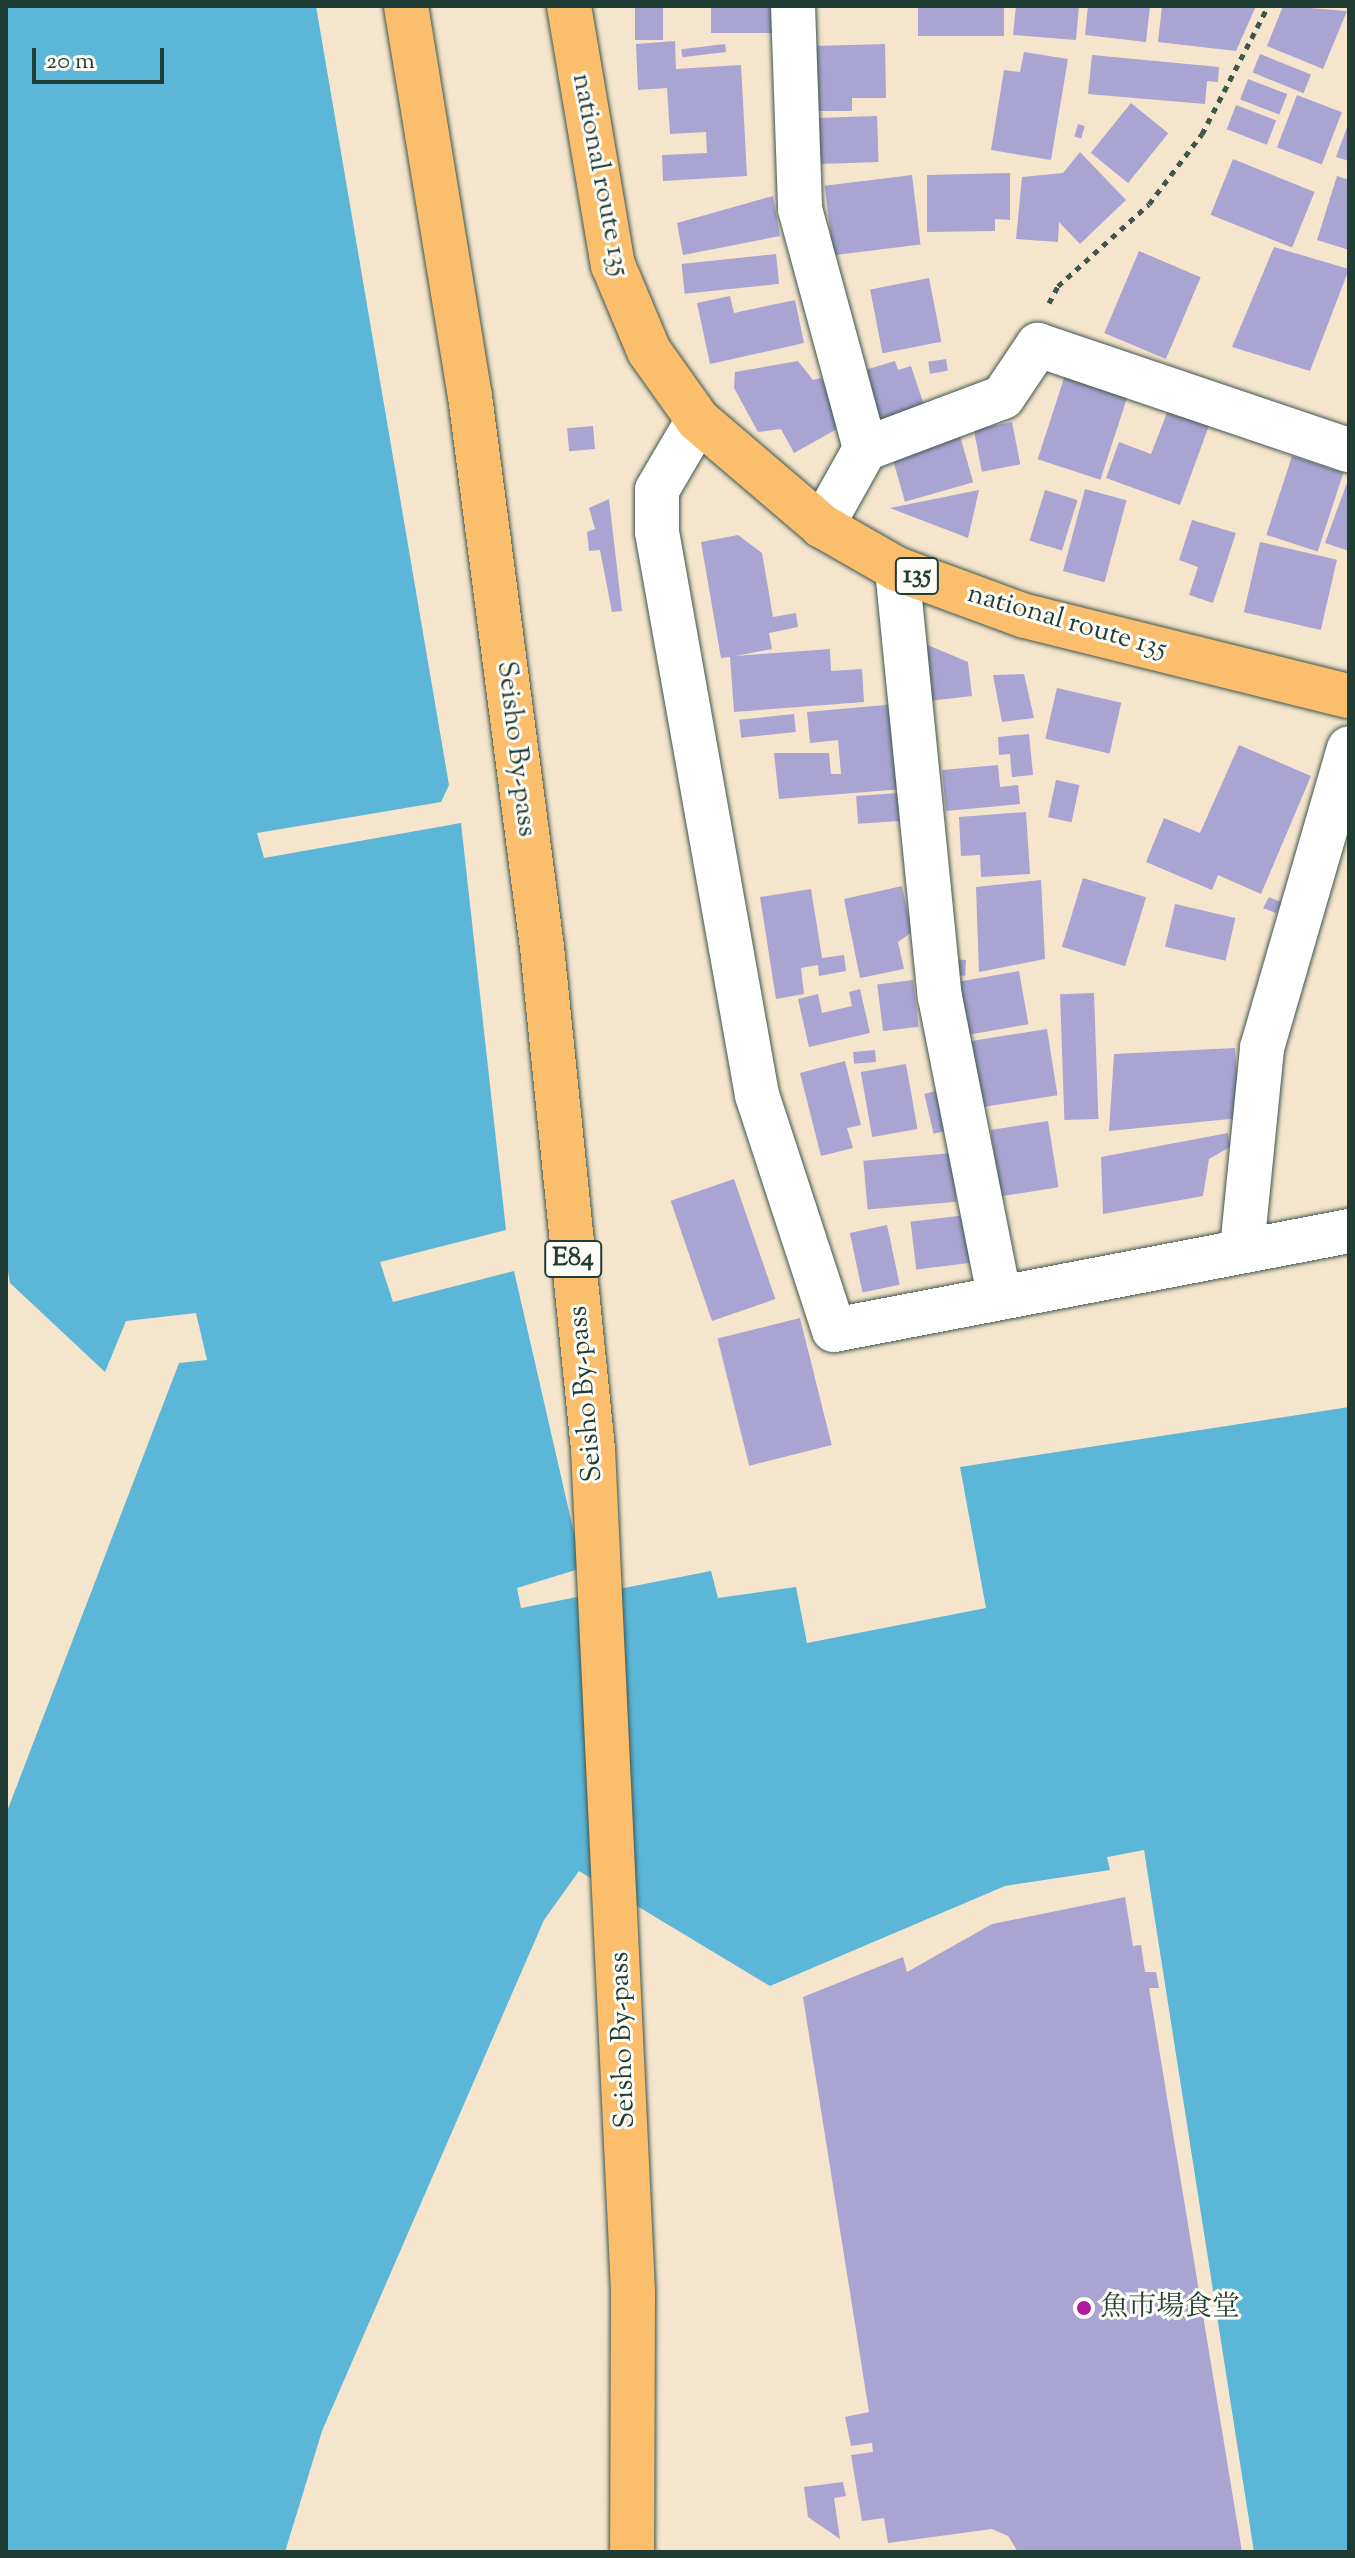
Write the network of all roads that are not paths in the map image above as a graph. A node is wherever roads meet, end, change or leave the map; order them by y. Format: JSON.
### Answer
{"nodes":[{"id":1,"x":406,"y":6,"type":"edge"},
{"id":2,"x":433,"y":6,"type":"edge"},
{"id":3,"x":569,"y":6,"type":"edge"},
{"id":4,"x":793,"y":6,"type":"edge"},
{"id":5,"x":698,"y":420,"type":"junction"},
{"id":6,"x":865,"y":449,"type":"junction"},
{"id":7,"x":1349,"y":450,"type":"edge"},
{"id":8,"x":822,"y":526,"type":"junction"},
{"id":9,"x":897,"y":569,"type":"junction"},
{"id":10,"x":1349,"y":696,"type":"edge"},
{"id":11,"x":1349,"y":748,"type":"edge"},
{"id":12,"x":1349,"y":1231,"type":"edge"},
{"id":13,"x":1242,"y":1249,"type":"junction"},
{"id":14,"x":999,"y":1296,"type":"junction"},
{"id":15,"x":646,"y":2542,"type":"edge"}],
"edges":[{"from":1,"to":15,"type":"highway","name":"Seisho By-pass","number":"E84"},
{"from":2,"to":15,"type":"highway","name":"Seisho By-pass","number":"E84"},
{"from":3,"to":5,"type":"highway","name":"national route 135","number":"135"},
{"from":4,"to":6,"type":"street"},
{"from":5,"to":8,"type":"highway","name":"national route 135","number":"135"},
{"from":5,"to":14,"type":"street"},
{"from":6,"to":7,"type":"street"},
{"from":6,"to":8,"type":"street"},
{"from":8,"to":9,"type":"highway","name":"national route 135","number":"135"},
{"from":9,"to":10,"type":"highway","name":"national route 135","number":"135"},
{"from":9,"to":14,"type":"street"},
{"from":11,"to":13,"type":"street"},
{"from":12,"to":13,"type":"street"},
{"from":13,"to":14,"type":"street"}]}
